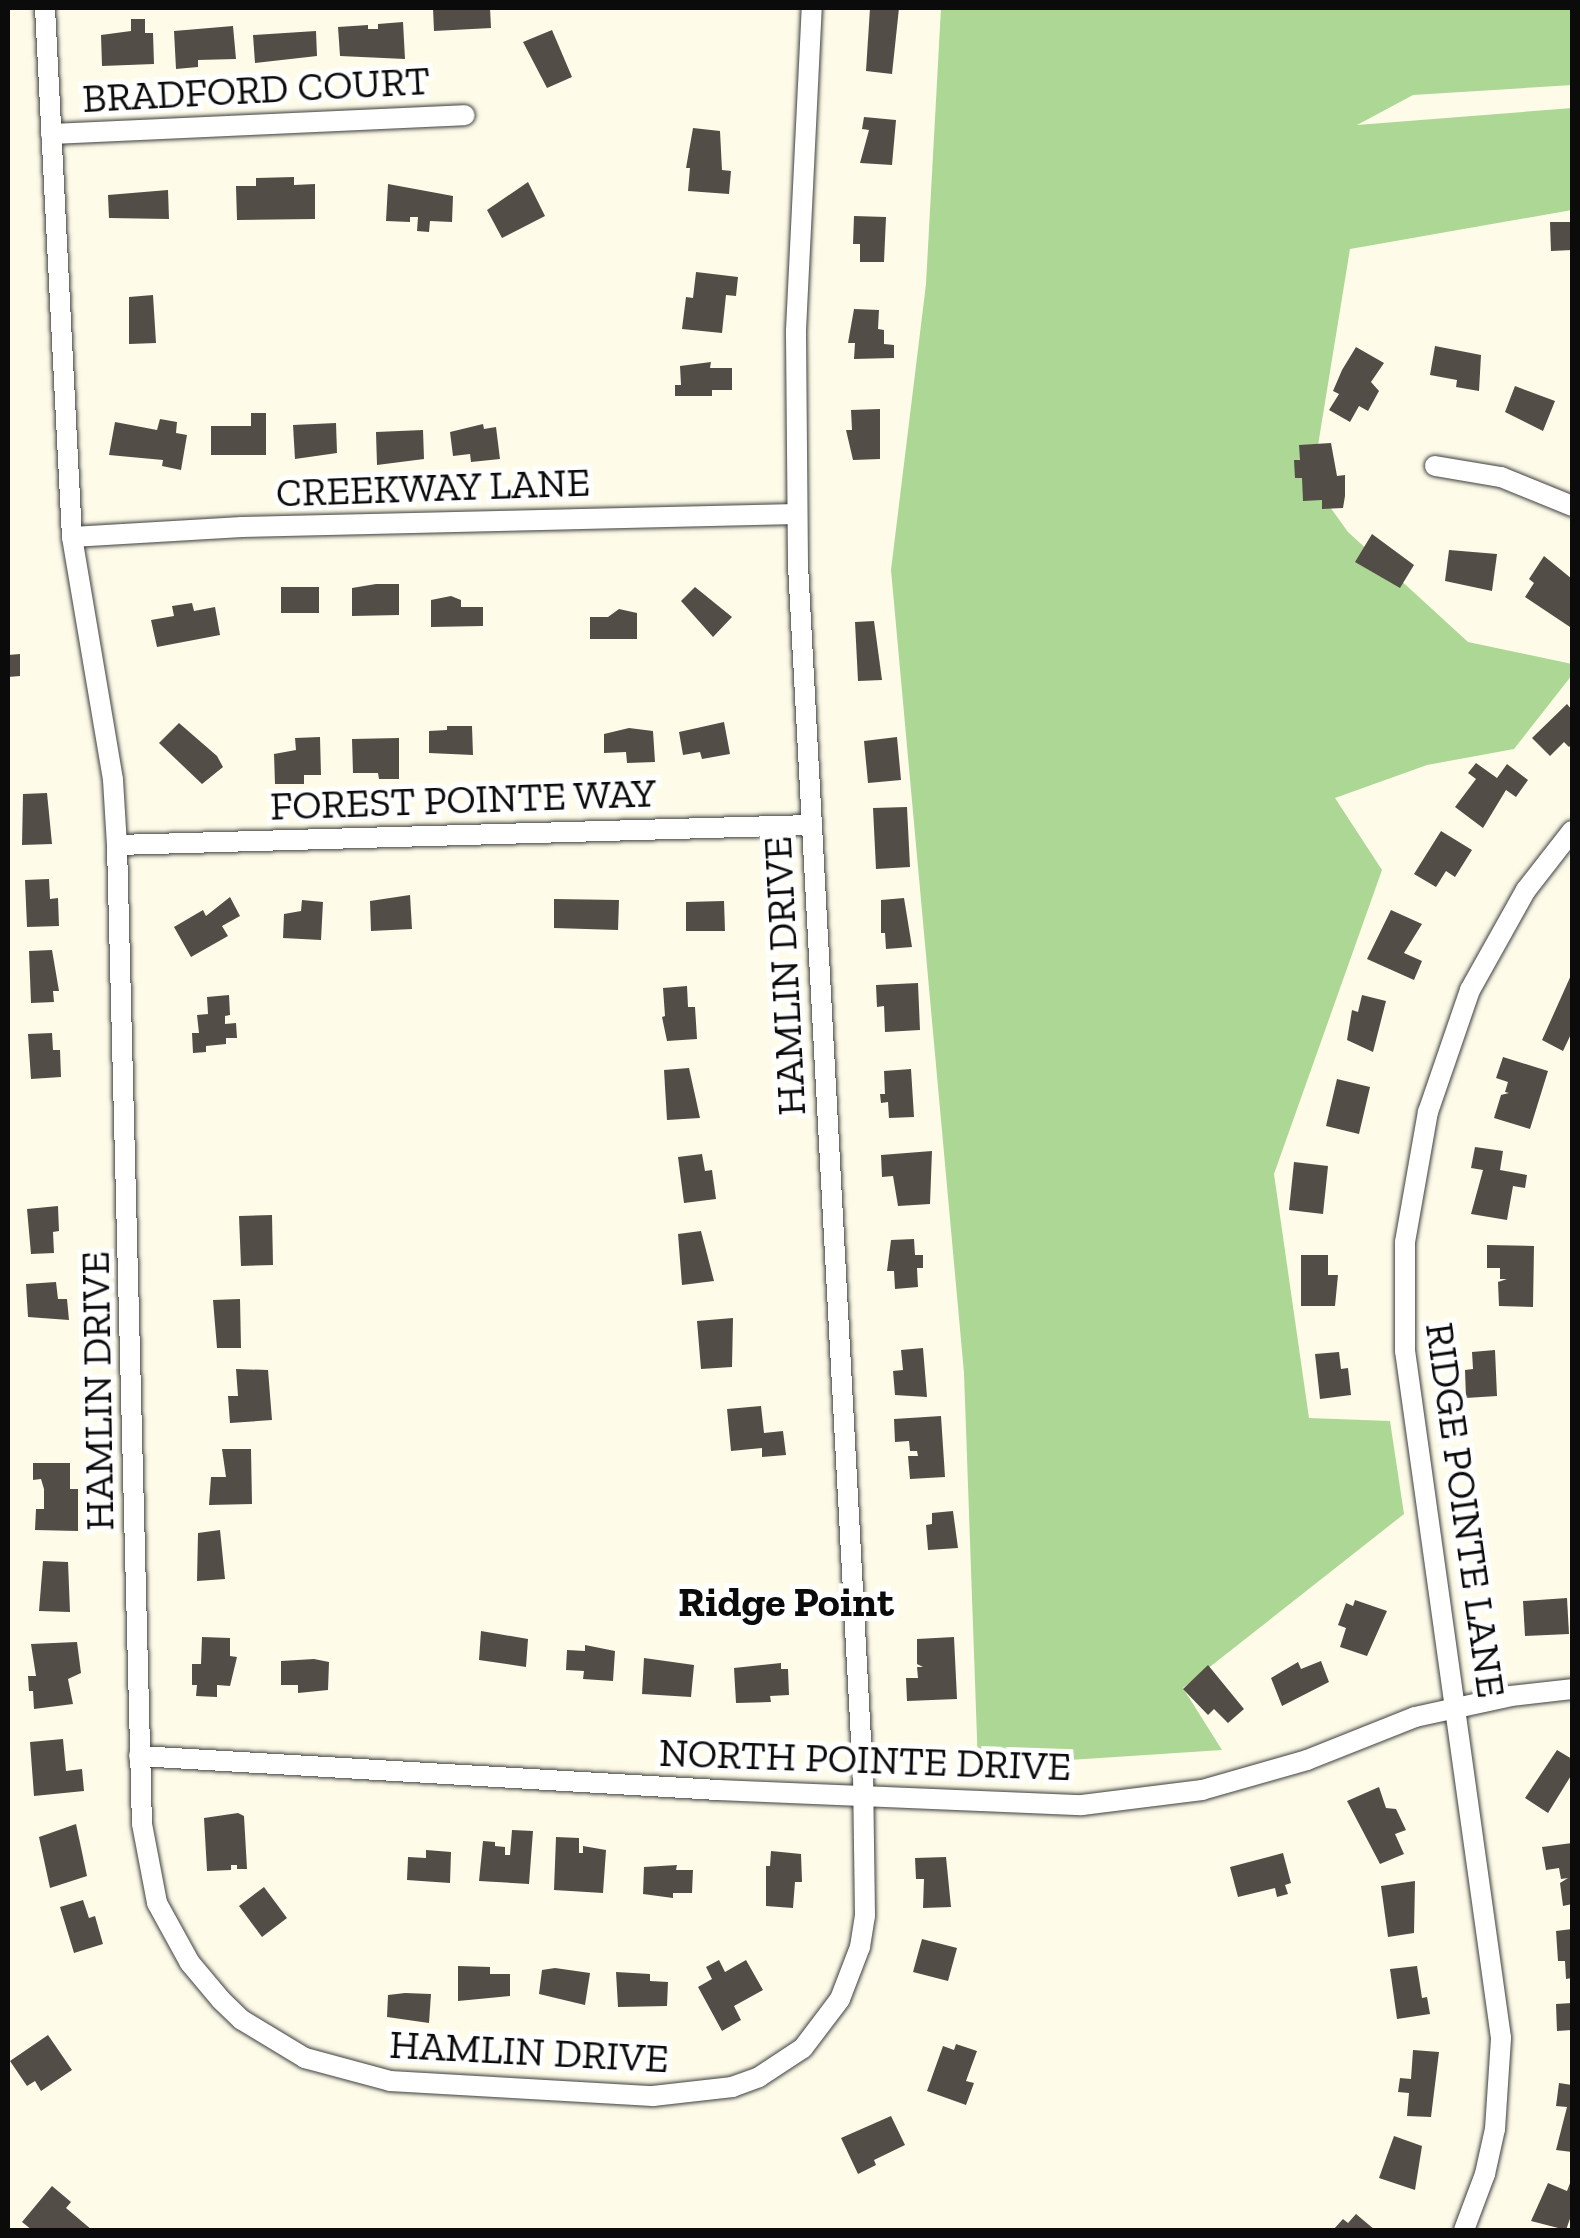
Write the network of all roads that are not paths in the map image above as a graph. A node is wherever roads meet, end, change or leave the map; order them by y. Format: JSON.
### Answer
{"nodes":[{"id":1,"x":45,"y":8,"type":"edge"},
{"id":2,"x":812,"y":8,"type":"edge"},
{"id":3,"x":465,"y":115,"type":"dead end"},
{"id":4,"x":51,"y":134,"type":"junction"},
{"id":5,"x":1434,"y":466,"type":"dead end"},
{"id":6,"x":1572,"y":506,"type":"edge"},
{"id":7,"x":798,"y":514,"type":"junction"},
{"id":8,"x":72,"y":536,"type":"junction"},
{"id":9,"x":810,"y":824,"type":"junction"},
{"id":10,"x":1572,"y":831,"type":"edge"},
{"id":11,"x":117,"y":846,"type":"junction"},
{"id":12,"x":1572,"y":1689,"type":"edge"},
{"id":13,"x":1457,"y":1706,"type":"junction"},
{"id":14,"x":139,"y":1756,"type":"junction"},
{"id":15,"x":863,"y":1796,"type":"junction"},
{"id":16,"x":1464,"y":2230,"type":"edge"}],
"edges":[{"from":1,"to":4,"type":"street","name":"HAMLIN DRIVE"},
{"from":2,"to":7,"type":"street","name":"HAMLIN DRIVE"},
{"from":3,"to":4,"type":"street","name":"BRADFORD COURT"},
{"from":4,"to":8,"type":"street","name":"HAMLIN DRIVE"},
{"from":5,"to":6,"type":"street"},
{"from":7,"to":8,"type":"street","name":"CREEKWAY LANE"},
{"from":7,"to":9,"type":"street","name":"HAMLIN DRIVE"},
{"from":8,"to":11,"type":"street","name":"HAMLIN DRIVE"},
{"from":9,"to":11,"type":"street","name":"FOREST POINTE WAY"},
{"from":9,"to":15,"type":"street","name":"HAMLIN DRIVE"},
{"from":10,"to":13,"type":"street","name":"RIDGE POINTE LANE"},
{"from":11,"to":14,"type":"street","name":"HAMLIN DRIVE"},
{"from":12,"to":13,"type":"street","name":"NORTH POINTE DRIVE"},
{"from":13,"to":15,"type":"street","name":"NORTH POINTE DRIVE"},
{"from":13,"to":16,"type":"street","name":"RIDGE POINTE LANE"},
{"from":14,"to":15,"type":"street","name":"NORTH POINTE DRIVE"},
{"from":14,"to":15,"type":"street","name":"HAMLIN DRIVE"}]}
